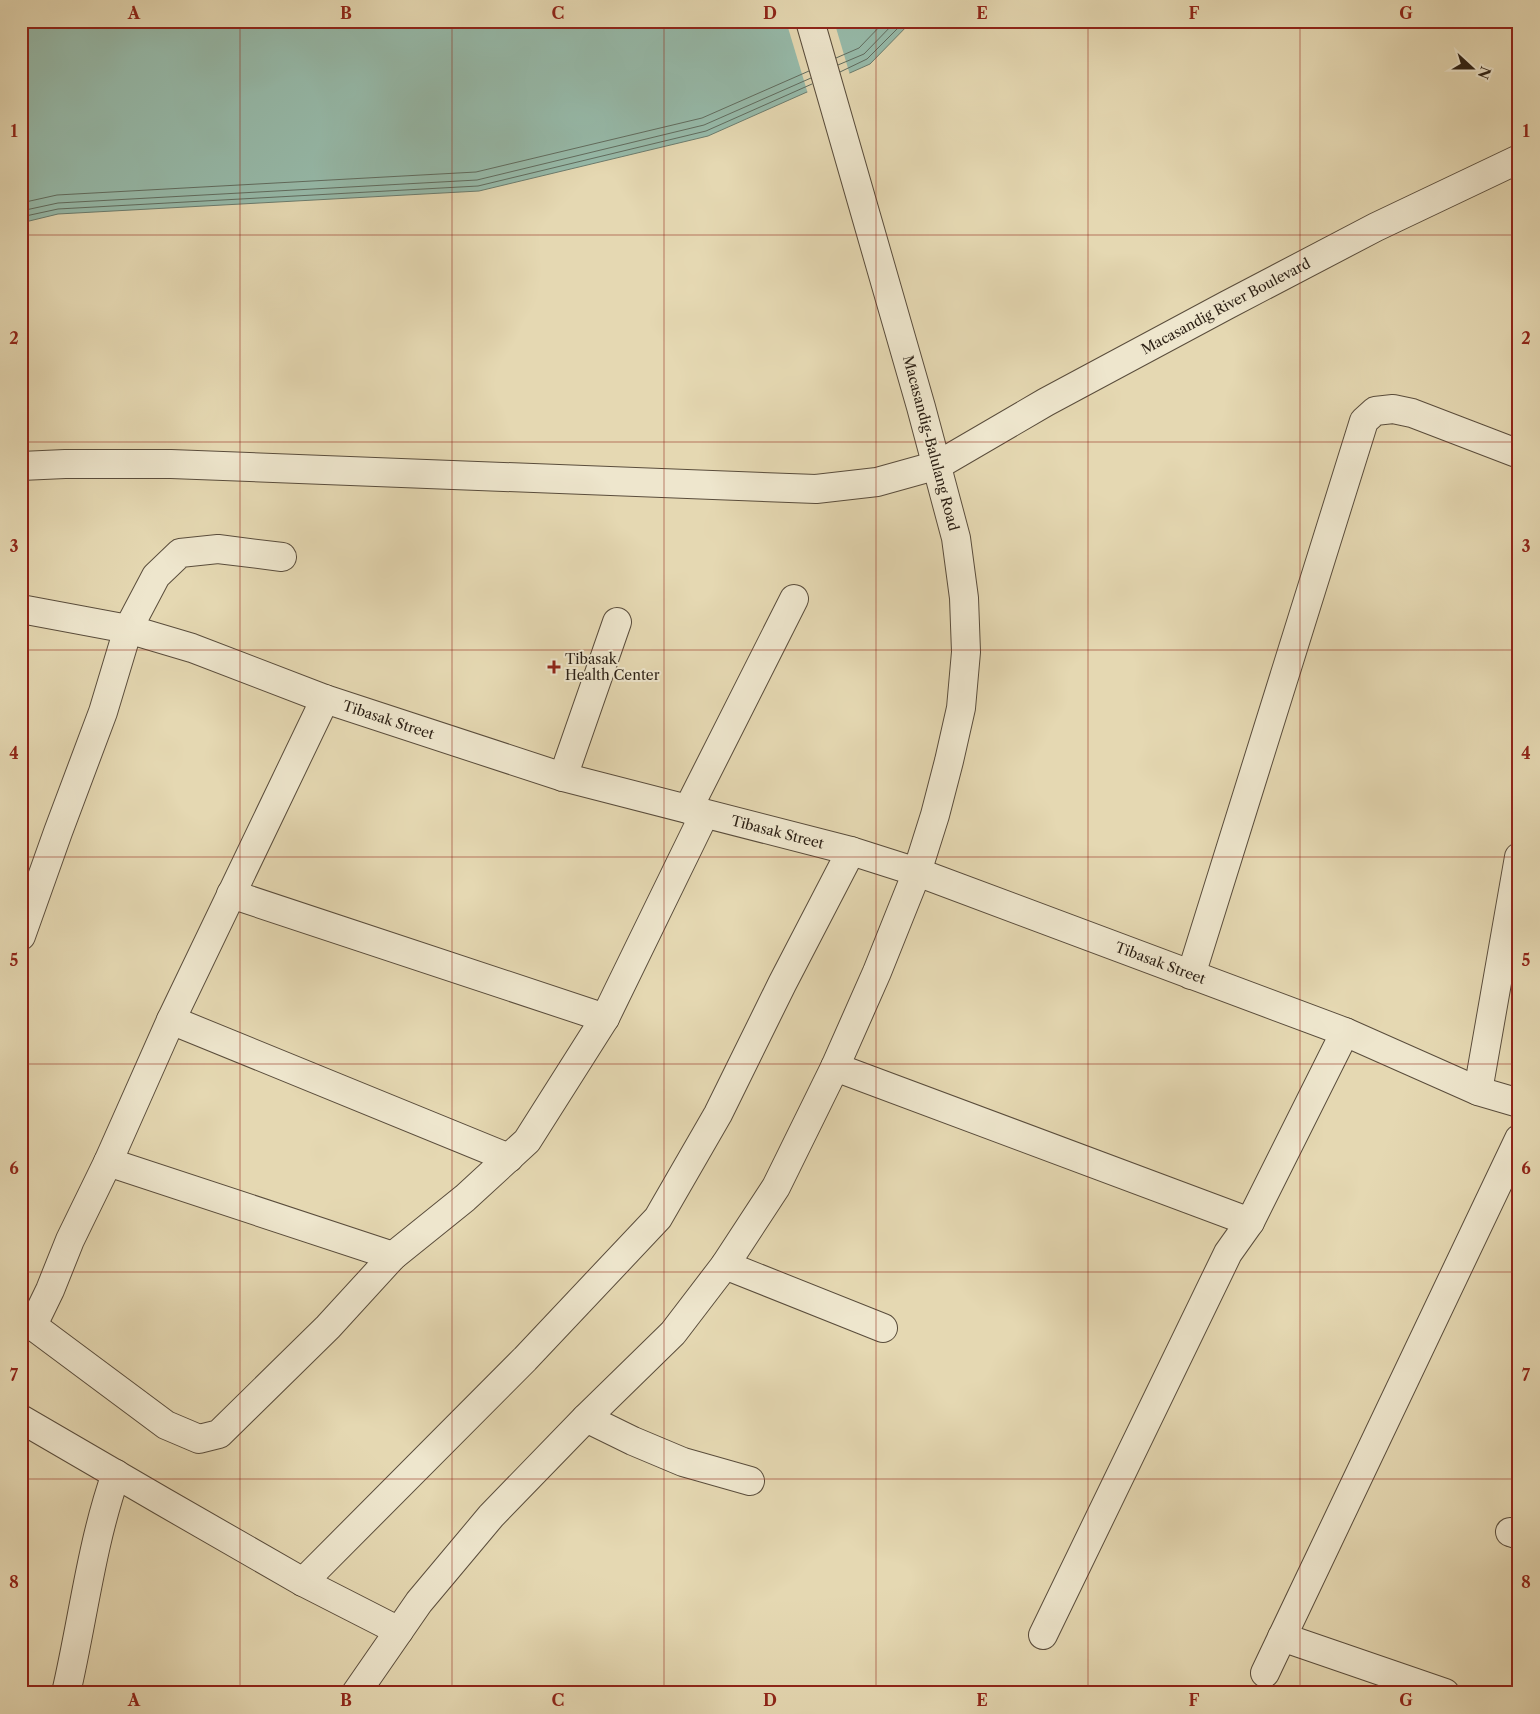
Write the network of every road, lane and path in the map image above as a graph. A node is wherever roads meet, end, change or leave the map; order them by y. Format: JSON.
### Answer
{"nodes":[{"id":1,"x":810,"y":21,"type":"edge"},
{"id":2,"x":1519,"y":159,"type":"edge"},
{"id":3,"x":1519,"y":454,"type":"edge"},
{"id":4,"x":938,"y":465,"type":"junction"},
{"id":5,"x":21,"y":466,"type":"edge"},
{"id":6,"x":282,"y":557,"type":"dead end"},
{"id":7,"x":794,"y":599,"type":"dead end"},
{"id":8,"x":21,"y":609,"type":"edge"},
{"id":9,"x":617,"y":622,"type":"dead end"},
{"id":10,"x":128,"y":629,"type":"junction"},
{"id":11,"x":325,"y":699,"type":"junction"},
{"id":12,"x":563,"y":777,"type":"junction"},
{"id":13,"x":696,"y":812,"type":"junction"},
{"id":14,"x":851,"y":851,"type":"junction"},
{"id":15,"x":1519,"y":857,"type":"edge"},
{"id":16,"x":916,"y":872,"type":"junction"},
{"id":17,"x":231,"y":894,"type":"junction"},
{"id":18,"x":21,"y":936,"type":"edge"},
{"id":19,"x":1191,"y":975,"type":"junction"},
{"id":20,"x":605,"y":1018,"type":"junction"},
{"id":21,"x":171,"y":1020,"type":"junction"},
{"id":22,"x":1345,"y":1032,"type":"junction"},
{"id":23,"x":835,"y":1067,"type":"junction"},
{"id":24,"x":1478,"y":1090,"type":"junction"},
{"id":25,"x":1519,"y":1103,"type":"edge"},
{"id":26,"x":1519,"y":1139,"type":"edge"},
{"id":27,"x":509,"y":1158,"type":"junction"},
{"id":28,"x":108,"y":1162,"type":"junction"},
{"id":29,"x":1250,"y":1222,"type":"junction"},
{"id":30,"x":393,"y":1256,"type":"junction"},
{"id":31,"x":725,"y":1265,"type":"junction"},
{"id":32,"x":27,"y":1321,"type":"edge"},
{"id":33,"x":883,"y":1328,"type":"dead end"},
{"id":34,"x":586,"y":1418,"type":"junction"},
{"id":35,"x":21,"y":1419,"type":"edge"},
{"id":36,"x":116,"y":1474,"type":"junction"},
{"id":37,"x":750,"y":1481,"type":"dead end"},
{"id":38,"x":303,"y":1582,"type":"junction"},
{"id":39,"x":399,"y":1631,"type":"junction"},
{"id":40,"x":1043,"y":1636,"type":"dead end"},
{"id":41,"x":1282,"y":1637,"type":"junction"},
{"id":42,"x":1265,"y":1673,"type":"dead end"},
{"id":43,"x":66,"y":1693,"type":"edge"},
{"id":44,"x":356,"y":1693,"type":"edge"},
{"id":45,"x":1445,"y":1693,"type":"edge"}],
"edges":[{"from":1,"to":4,"type":"street","name":"Macasandig-Balulang Road"},
{"from":2,"to":4,"type":"street","name":"Macasandig River Boulevard"},
{"from":3,"to":19,"type":"street"},
{"from":4,"to":5,"type":"street","name":"Macasandig River Boulevard"},
{"from":4,"to":16,"type":"street","name":"Macasandig-Balulang Road"},
{"from":6,"to":10,"type":"street"},
{"from":7,"to":13,"type":"street"},
{"from":8,"to":10,"type":"street","name":"Tibasak Street"},
{"from":9,"to":12,"type":"street"},
{"from":10,"to":11,"type":"street","name":"Tibasak Street"},
{"from":10,"to":18,"type":"street"},
{"from":11,"to":12,"type":"street","name":"Tibasak Street"},
{"from":11,"to":17,"type":"street"},
{"from":12,"to":13,"type":"street","name":"Tibasak Street"},
{"from":13,"to":14,"type":"street","name":"Tibasak Street"},
{"from":13,"to":20,"type":"street"},
{"from":14,"to":16,"type":"street","name":"Tibasak Street"},
{"from":14,"to":38,"type":"street"},
{"from":15,"to":24,"type":"street"},
{"from":16,"to":19,"type":"street","name":"Tibasak Street"},
{"from":16,"to":23,"type":"street","name":"Macasandig-Balulang Road"},
{"from":17,"to":20,"type":"street"},
{"from":17,"to":21,"type":"street"},
{"from":19,"to":22,"type":"street","name":"Tibasak Street"},
{"from":20,"to":27,"type":"street"},
{"from":21,"to":27,"type":"street"},
{"from":21,"to":28,"type":"street"},
{"from":22,"to":24,"type":"street","name":"Tibasak Street"},
{"from":22,"to":29,"type":"street"},
{"from":23,"to":29,"type":"street"},
{"from":23,"to":31,"type":"street","name":"Macasandig-Balulang Road"},
{"from":24,"to":25,"type":"street","name":"Tibasak Street"},
{"from":26,"to":41,"type":"street"},
{"from":27,"to":30,"type":"street"},
{"from":28,"to":30,"type":"street"},
{"from":28,"to":32,"type":"street"},
{"from":29,"to":40,"type":"street"},
{"from":30,"to":32,"type":"street"},
{"from":31,"to":33,"type":"street"},
{"from":31,"to":34,"type":"street","name":"Macasandig-Balulang Road"},
{"from":34,"to":37,"type":"street"},
{"from":34,"to":39,"type":"street","name":"Macasandig-Balulang Road"},
{"from":35,"to":36,"type":"street"},
{"from":36,"to":38,"type":"street"},
{"from":36,"to":43,"type":"street"},
{"from":38,"to":39,"type":"street"},
{"from":39,"to":44,"type":"street","name":"Macasandig-Balulang Road"},
{"from":41,"to":42,"type":"street"},
{"from":41,"to":45,"type":"street"}]}
